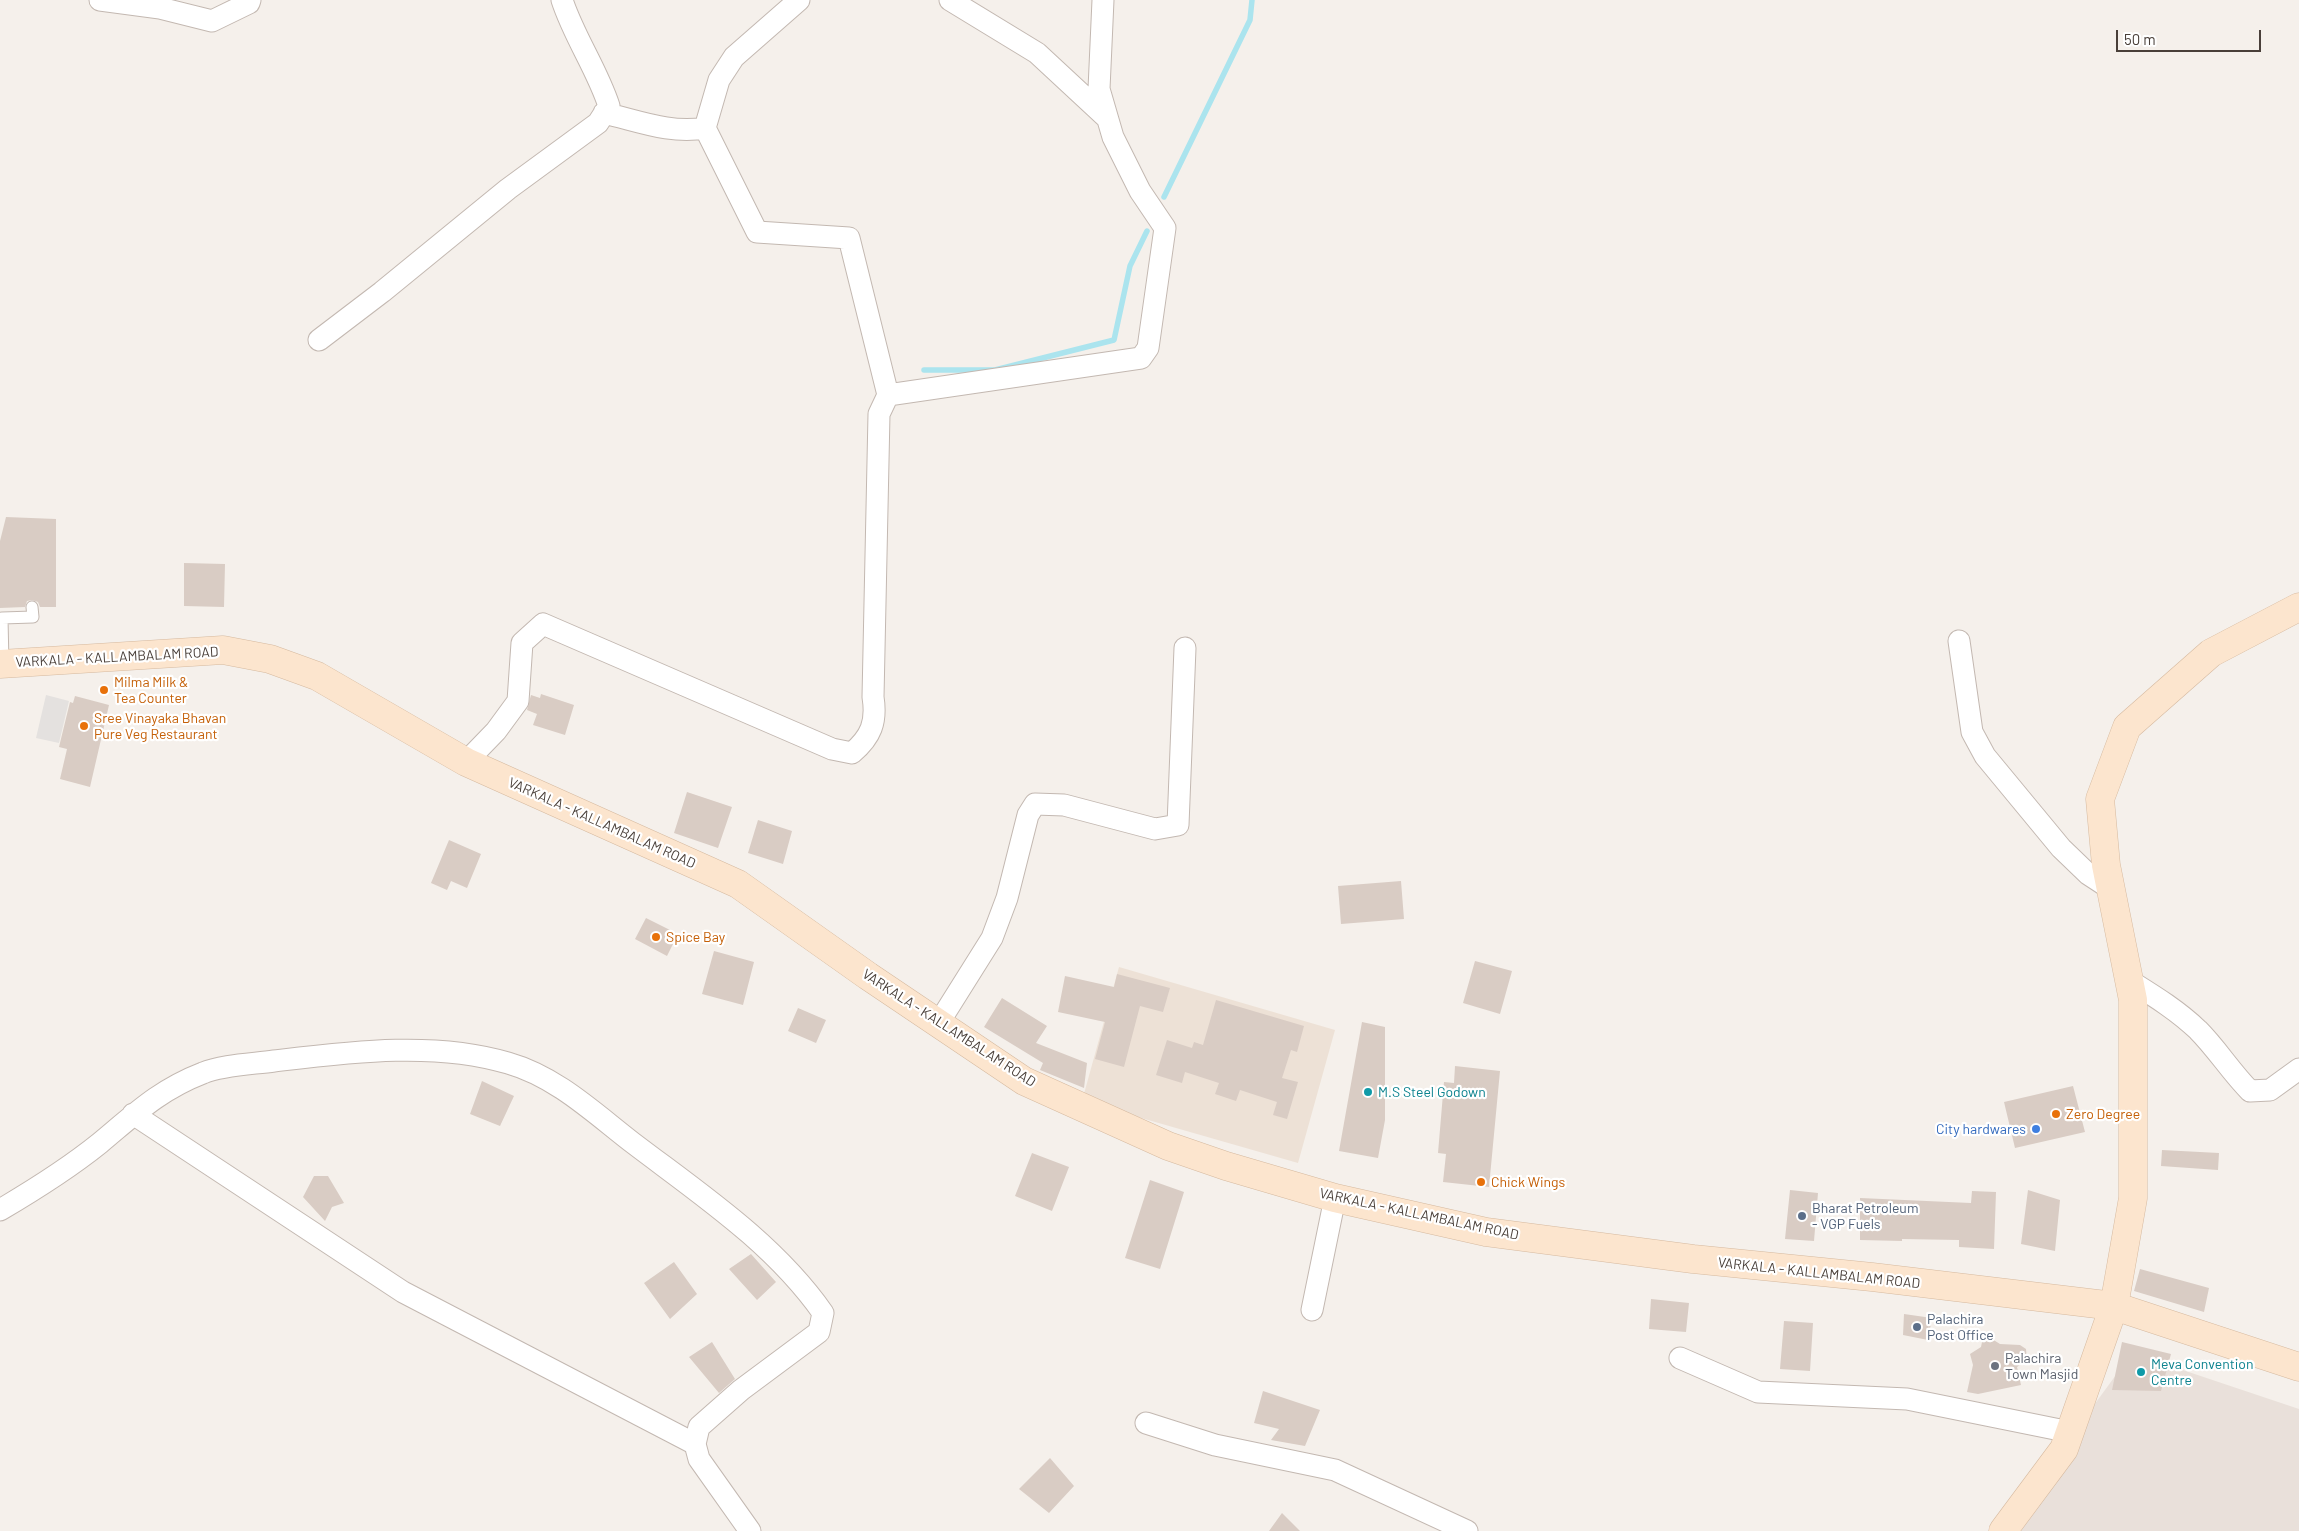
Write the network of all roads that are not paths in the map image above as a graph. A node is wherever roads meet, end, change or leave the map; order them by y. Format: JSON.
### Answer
{"nodes":[{"id":1,"x":100,"y":0,"type":"edge"},
{"id":2,"x":250,"y":0,"type":"edge"},
{"id":3,"x":562,"y":0,"type":"edge"},
{"id":4,"x":799,"y":0,"type":"edge"},
{"id":5,"x":950,"y":0,"type":"edge"},
{"id":6,"x":1103,"y":0,"type":"edge"},
{"id":7,"x":604,"y":113,"type":"junction"},
{"id":8,"x":1108,"y":118,"type":"junction"},
{"id":9,"x":705,"y":128,"type":"junction"},
{"id":10,"x":319,"y":340,"type":"dead end"},
{"id":11,"x":888,"y":395,"type":"junction"},
{"id":12,"x":32,"y":607,"type":"dead end"},
{"id":13,"x":2299,"y":607,"type":"edge"},
{"id":14,"x":1959,"y":641,"type":"dead end"},
{"id":15,"x":1185,"y":648,"type":"dead end"},
{"id":16,"x":2,"y":664,"type":"edge"},
{"id":17,"x":466,"y":762,"type":"junction"},
{"id":18,"x":2111,"y":889,"type":"junction"},
{"id":19,"x":2130,"y":981,"type":"junction"},
{"id":20,"x":938,"y":1024,"type":"junction"},
{"id":21,"x":2299,"y":1069,"type":"edge"},
{"id":22,"x":132,"y":1114,"type":"junction"},
{"id":23,"x":1335,"y":1198,"type":"junction"},
{"id":24,"x":0,"y":1210,"type":"edge"},
{"id":25,"x":2114,"y":1306,"type":"junction"},
{"id":26,"x":1312,"y":1310,"type":"dead end"},
{"id":27,"x":1680,"y":1358,"type":"dead end"},
{"id":28,"x":2299,"y":1367,"type":"edge"},
{"id":29,"x":1146,"y":1423,"type":"dead end"},
{"id":30,"x":2070,"y":1432,"type":"junction"},
{"id":31,"x":695,"y":1444,"type":"junction"},
{"id":32,"x":750,"y":1531,"type":"edge"},
{"id":33,"x":1466,"y":1531,"type":"edge"},
{"id":34,"x":2003,"y":1531,"type":"edge"}],
"edges":[{"from":1,"to":2,"type":"street"},
{"from":3,"to":7,"type":"street"},
{"from":4,"to":9,"type":"street"},
{"from":5,"to":8,"type":"street"},
{"from":6,"to":8,"type":"street"},
{"from":7,"to":9,"type":"street"},
{"from":7,"to":10,"type":"street"},
{"from":8,"to":11,"type":"street"},
{"from":9,"to":11,"type":"street"},
{"from":11,"to":17,"type":"street"},
{"from":12,"to":16,"type":"lane"},
{"from":13,"to":18,"type":"main road"},
{"from":14,"to":18,"type":"street"},
{"from":15,"to":20,"type":"street"},
{"from":16,"to":17,"type":"main road","name":"VARKALA - KALLAMBALAM ROAD"},
{"from":17,"to":20,"type":"main road","name":"VARKALA - KALLAMBALAM ROAD"},
{"from":18,"to":19,"type":"main road"},
{"from":19,"to":21,"type":"street"},
{"from":19,"to":25,"type":"main road"},
{"from":20,"to":23,"type":"main road","name":"VARKALA - KALLAMBALAM ROAD"},
{"from":22,"to":24,"type":"street"},
{"from":22,"to":31,"type":"street"},
{"from":22,"to":31,"type":"street"},
{"from":23,"to":25,"type":"main road","name":"VARKALA - KALLAMBALAM ROAD"},
{"from":23,"to":26,"type":"street"},
{"from":25,"to":28,"type":"main road","name":"VARKALA - KALLAMBALAM ROAD"},
{"from":25,"to":30,"type":"main road"},
{"from":27,"to":30,"type":"street"},
{"from":29,"to":33,"type":"street"},
{"from":30,"to":34,"type":"main road"},
{"from":31,"to":32,"type":"street"}]}
